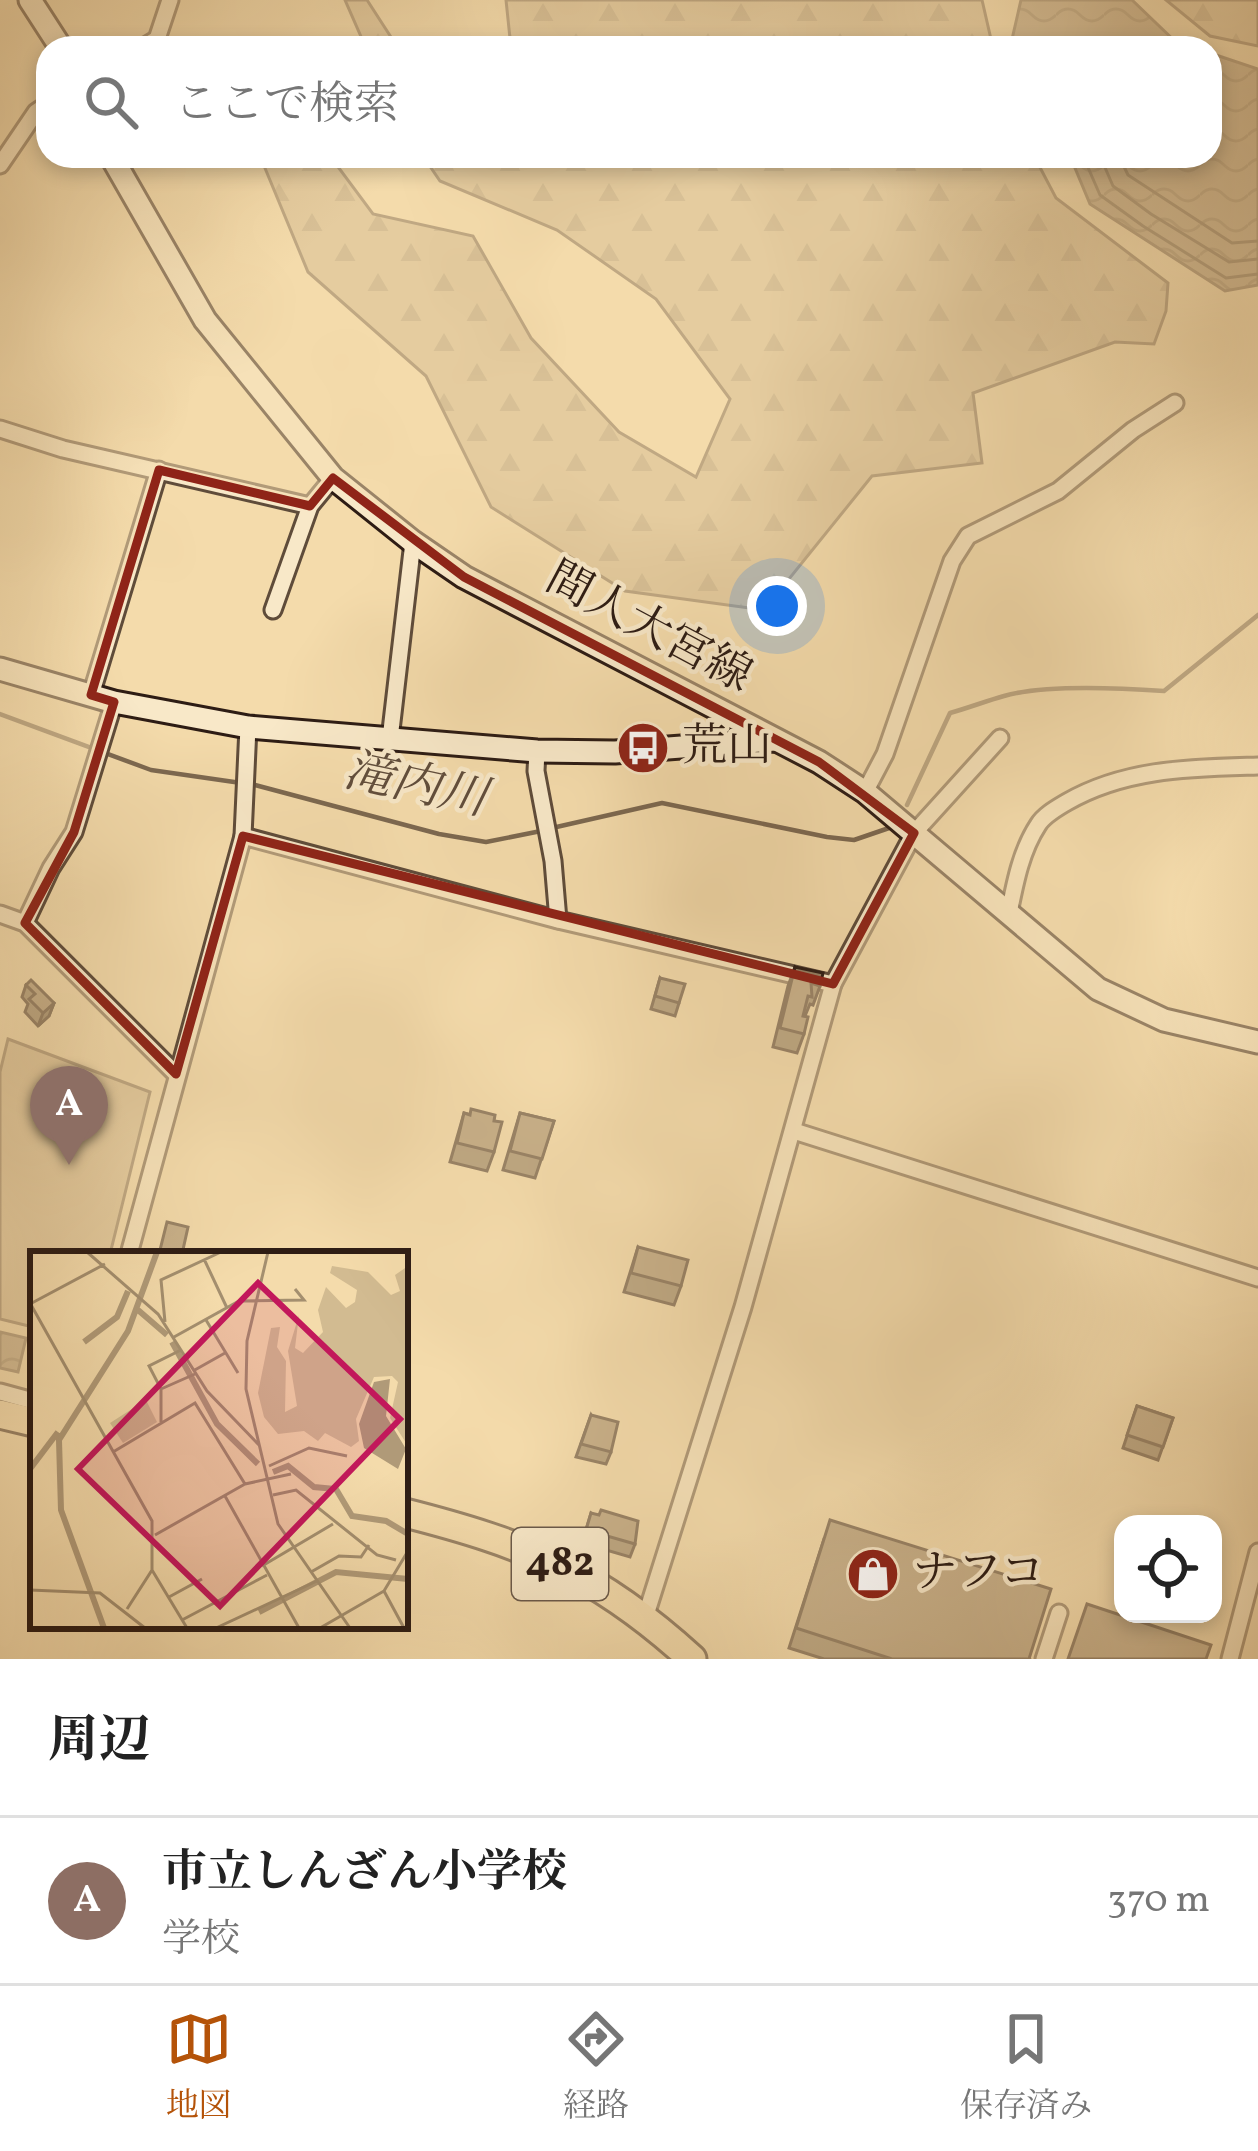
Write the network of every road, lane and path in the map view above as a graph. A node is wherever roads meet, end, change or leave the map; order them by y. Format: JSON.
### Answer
{"nodes":[{"id":1,"x":30,"y":0,"type":"edge"},
{"id":2,"x":170,"y":0,"type":"edge"},
{"id":3,"x":53,"y":36,"type":"edge"},
{"id":4,"x":159,"y":36,"type":"edge"},
{"id":5,"x":36,"y":112,"type":"edge"},
{"id":6,"x":0,"y":165,"type":"edge"},
{"id":7,"x":118,"y":168,"type":"edge"},
{"id":8,"x":1175,"y":403,"type":"dead end"},
{"id":9,"x":0,"y":429,"type":"edge"},
{"id":10,"x":159,"y":470,"type":"junction"},
{"id":11,"x":333,"y":478,"type":"junction"},
{"id":12,"x":310,"y":506,"type":"junction"},
{"id":13,"x":413,"y":542,"type":"junction"},
{"id":14,"x":273,"y":610,"type":"dead end"},
{"id":15,"x":0,"y":670,"type":"edge"},
{"id":16,"x":91,"y":695,"type":"junction"},
{"id":17,"x":114,"y":702,"type":"junction"},
{"id":18,"x":248,"y":727,"type":"junction"},
{"id":19,"x":1000,"y":738,"type":"dead end"},
{"id":20,"x":390,"y":739,"type":"junction"},
{"id":21,"x":776,"y":740,"type":"junction"},
{"id":22,"x":537,"y":751,"type":"junction"},
{"id":23,"x":1258,"y":766,"type":"edge"},
{"id":24,"x":865,"y":792,"type":"junction"},
{"id":25,"x":914,"y":833,"type":"junction"},
{"id":26,"x":244,"y":836,"type":"junction"},
{"id":27,"x":1009,"y":913,"type":"junction"},
{"id":28,"x":0,"y":914,"type":"edge"},
{"id":29,"x":558,"y":920,"type":"junction"},
{"id":30,"x":25,"y":922,"type":"junction"},
{"id":31,"x":833,"y":984,"type":"junction"},
{"id":32,"x":1258,"y":1042,"type":"edge"},
{"id":33,"x":176,"y":1074,"type":"junction"},
{"id":34,"x":794,"y":1131,"type":"junction"},
{"id":35,"x":130,"y":1251,"type":"edge"},
{"id":36,"x":1258,"y":1278,"type":"edge"},
{"id":37,"x":0,"y":1392,"type":"edge"},
{"id":38,"x":30,"y":1400,"type":"edge"},
{"id":39,"x":0,"y":1414,"type":"edge"},
{"id":40,"x":30,"y":1421,"type":"edge"},
{"id":41,"x":408,"y":1514,"type":"edge"},
{"id":42,"x":1258,"y":1552,"type":"edge"},
{"id":43,"x":1059,"y":1613,"type":"dead end"},
{"id":44,"x":645,"y":1618,"type":"junction"},
{"id":45,"x":692,"y":1659,"type":"edge"},
{"id":46,"x":1044,"y":1659,"type":"edge"},
{"id":47,"x":1230,"y":1659,"type":"edge"}],
"edges":[{"from":1,"to":3,"type":"main road"},
{"from":2,"to":4,"type":"street"},
{"from":5,"to":6,"type":"street"},
{"from":7,"to":11,"type":"main road","name":"間人大宮線"},
{"from":8,"to":24,"type":"street"},
{"from":9,"to":10,"type":"street"},
{"from":10,"to":12,"type":"street"},
{"from":10,"to":16,"type":"street"},
{"from":11,"to":12,"type":"street"},
{"from":11,"to":13,"type":"main road","name":"間人大宮線"},
{"from":12,"to":14,"type":"street"},
{"from":13,"to":20,"type":"street"},
{"from":13,"to":21,"type":"main road","name":"間人大宮線"},
{"from":15,"to":16,"type":"main road"},
{"from":16,"to":17,"type":"main road"},
{"from":17,"to":18,"type":"main road"},
{"from":17,"to":30,"type":"street"},
{"from":18,"to":20,"type":"main road"},
{"from":18,"to":26,"type":"street"},
{"from":19,"to":25,"type":"street"},
{"from":20,"to":22,"type":"main road"},
{"from":21,"to":22,"type":"main road"},
{"from":21,"to":24,"type":"main road","name":"間人大宮線"},
{"from":22,"to":29,"type":"street"},
{"from":23,"to":27,"type":"street"},
{"from":24,"to":25,"type":"main road","name":"間人大宮線"},
{"from":25,"to":27,"type":"main road","name":"間人大宮線"},
{"from":25,"to":31,"type":"street"},
{"from":26,"to":29,"type":"street"},
{"from":26,"to":33,"type":"street"},
{"from":27,"to":32,"type":"main road","name":"間人大宮線"},
{"from":28,"to":30,"type":"street"},
{"from":29,"to":31,"type":"street"},
{"from":30,"to":33,"type":"street"},
{"from":31,"to":34,"type":"street"},
{"from":33,"to":35,"type":"street"},
{"from":34,"to":36,"type":"street"},
{"from":34,"to":44,"type":"street"},
{"from":37,"to":38,"type":"street"},
{"from":39,"to":40,"type":"highway"},
{"from":41,"to":44,"type":"highway","number":"482"},
{"from":42,"to":47,"type":"street"},
{"from":43,"to":46,"type":"street"},
{"from":44,"to":45,"type":"highway","number":"482"}]}
